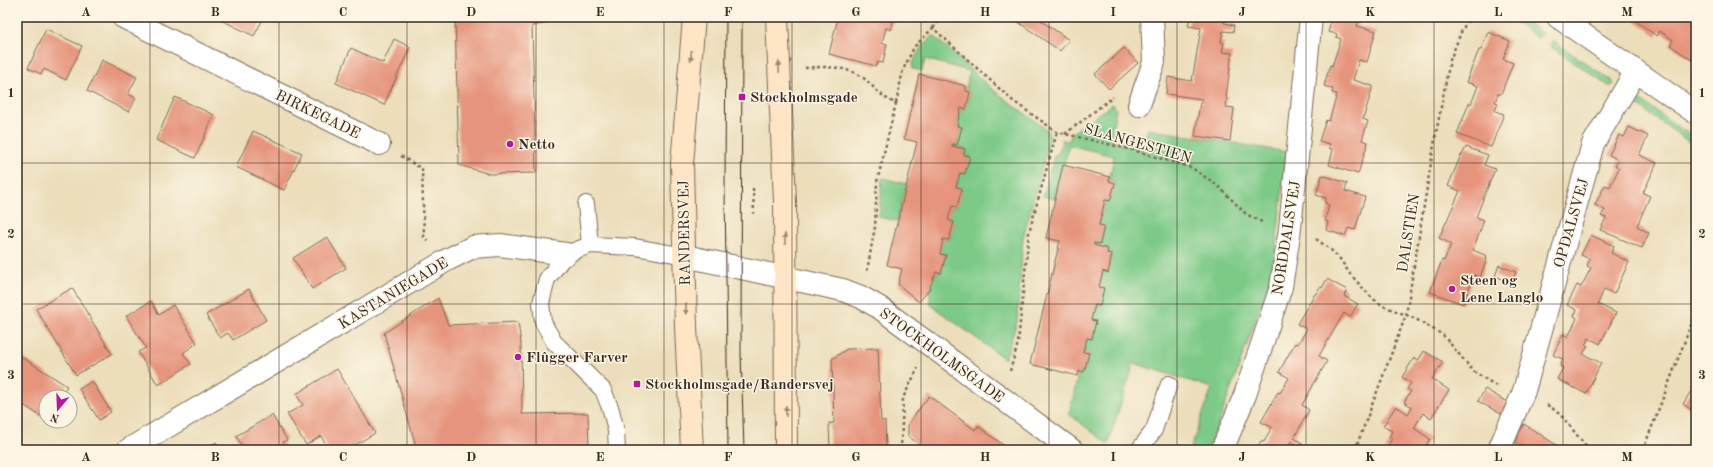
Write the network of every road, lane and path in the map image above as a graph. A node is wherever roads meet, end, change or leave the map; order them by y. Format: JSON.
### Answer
{"nodes":[{"id":1,"x":123,"y":17,"type":"edge"},
{"id":2,"x":694,"y":17,"type":"edge"},
{"id":3,"x":777,"y":17,"type":"edge"},
{"id":4,"x":942,"y":17,"type":"edge"},
{"id":5,"x":1152,"y":17,"type":"edge"},
{"id":6,"x":1311,"y":17,"type":"edge"},
{"id":7,"x":1470,"y":17,"type":"edge"},
{"id":8,"x":1558,"y":17,"type":"edge"},
{"id":9,"x":933,"y":28,"type":"junction"},
{"id":10,"x":779,"y":71,"type":"junction"},
{"id":11,"x":1636,"y":72,"type":"junction"},
{"id":12,"x":1148,"y":80,"type":"junction"},
{"id":13,"x":896,"y":103,"type":"junction"},
{"id":14,"x":1139,"y":105,"type":"dead end"},
{"id":15,"x":1696,"y":113,"type":"edge"},
{"id":16,"x":1057,"y":132,"type":"junction"},
{"id":17,"x":1064,"y":134,"type":"junction"},
{"id":18,"x":379,"y":144,"type":"joint"},
{"id":19,"x":754,"y":188,"type":"dead end"},
{"id":20,"x":586,"y":204,"type":"dead end"},
{"id":21,"x":754,"y":214,"type":"dead end"},
{"id":22,"x":1290,"y":228,"type":"junction"},
{"id":23,"x":590,"y":245,"type":"junction"},
{"id":24,"x":566,"y":254,"type":"junction"},
{"id":25,"x":685,"y":256,"type":"junction"},
{"id":26,"x":447,"y":260,"type":"junction"},
{"id":27,"x":785,"y":278,"type":"junction"},
{"id":28,"x":861,"y":297,"type":"junction"},
{"id":29,"x":1696,"y":312,"type":"edge"},
{"id":30,"x":1406,"y":315,"type":"junction"},
{"id":31,"x":929,"y":345,"type":"junction"},
{"id":32,"x":1169,"y":384,"type":"dead end"},
{"id":33,"x":1523,"y":394,"type":"junction"},
{"id":34,"x":1002,"y":399,"type":"junction"},
{"id":35,"x":128,"y":450,"type":"edge"},
{"id":36,"x":617,"y":450,"type":"edge"},
{"id":37,"x":692,"y":450,"type":"edge"},
{"id":38,"x":786,"y":450,"type":"edge"},
{"id":39,"x":900,"y":450,"type":"edge"},
{"id":40,"x":1072,"y":450,"type":"edge"},
{"id":41,"x":1139,"y":450,"type":"edge"},
{"id":42,"x":1222,"y":450,"type":"edge"},
{"id":43,"x":1356,"y":450,"type":"edge"},
{"id":44,"x":1500,"y":450,"type":"edge"},
{"id":45,"x":1591,"y":450,"type":"edge"},
{"id":46,"x":1643,"y":450,"type":"edge"}],
"edges":[{"from":1,"to":18,"type":"street","name":"BIRKEGADE"},
{"from":2,"to":25,"type":"street","name":"RANDERSVEJ","one_way":true},
{"from":10,"to":3,"type":"street","one_way":true},
{"from":4,"to":9,"type":"path"},
{"from":5,"to":12,"type":"street"},
{"from":6,"to":22,"type":"street","name":"NORDDALSVEJ"},
{"from":7,"to":30,"type":"path","name":"DALSTIEN"},
{"from":8,"to":11,"type":"street"},
{"from":9,"to":13,"type":"path"},
{"from":9,"to":16,"type":"path","name":"SLANGESTIEN"},
{"from":10,"to":13,"type":"path"},
{"from":27,"to":10,"type":"street","one_way":true},
{"from":11,"to":15,"type":"street"},
{"from":11,"to":33,"type":"street","name":"OPDALSVEJ"},
{"from":12,"to":14,"type":"street"},
{"from":12,"to":17,"type":"path"},
{"from":13,"to":28,"type":"path"},
{"from":16,"to":17,"type":"path","name":"SLANGESTIEN"},
{"from":16,"to":34,"type":"path"},
{"from":17,"to":22,"type":"path","name":"SLANGESTIEN"},
{"from":18,"to":26,"type":"path","name":"BIRKEGADE"},
{"from":19,"to":21,"type":"path"},
{"from":20,"to":23,"type":"lane"},
{"from":22,"to":30,"type":"path","name":"SLANGESTIEN"},
{"from":22,"to":42,"type":"street","name":"NORDDALSVEJ"},
{"from":23,"to":24,"type":"lane","name":"KASTANIEGADE"},
{"from":23,"to":25,"type":"lane","name":"KASTANIEGADE"},
{"from":24,"to":26,"type":"street","name":"KASTANIEGADE"},
{"from":24,"to":36,"type":"lane"},
{"from":25,"to":27,"type":"street","name":"STOCKHOLMSGADE"},
{"from":25,"to":37,"type":"street","name":"RANDERSVEJ","one_way":true},
{"from":26,"to":35,"type":"street","name":"KASTANIEGADE"},
{"from":27,"to":28,"type":"street","name":"STOCKHOLMSGADE"},
{"from":38,"to":27,"type":"street","one_way":true},
{"from":28,"to":31,"type":"street","name":"STOCKHOLMSGADE"},
{"from":29,"to":46,"type":"path"},
{"from":30,"to":33,"type":"path","name":"SLANGESTIEN"},
{"from":30,"to":43,"type":"path","name":"DALSTIEN"},
{"from":31,"to":34,"type":"street","name":"STOCKHOLMSGADE"},
{"from":31,"to":39,"type":"path"},
{"from":32,"to":41,"type":"lane"},
{"from":33,"to":44,"type":"street","name":"OPDALSVEJ"},
{"from":33,"to":45,"type":"path","name":"SLANGESTIEN"},
{"from":34,"to":40,"type":"street","name":"STOCKHOLMSGADE"}]}
